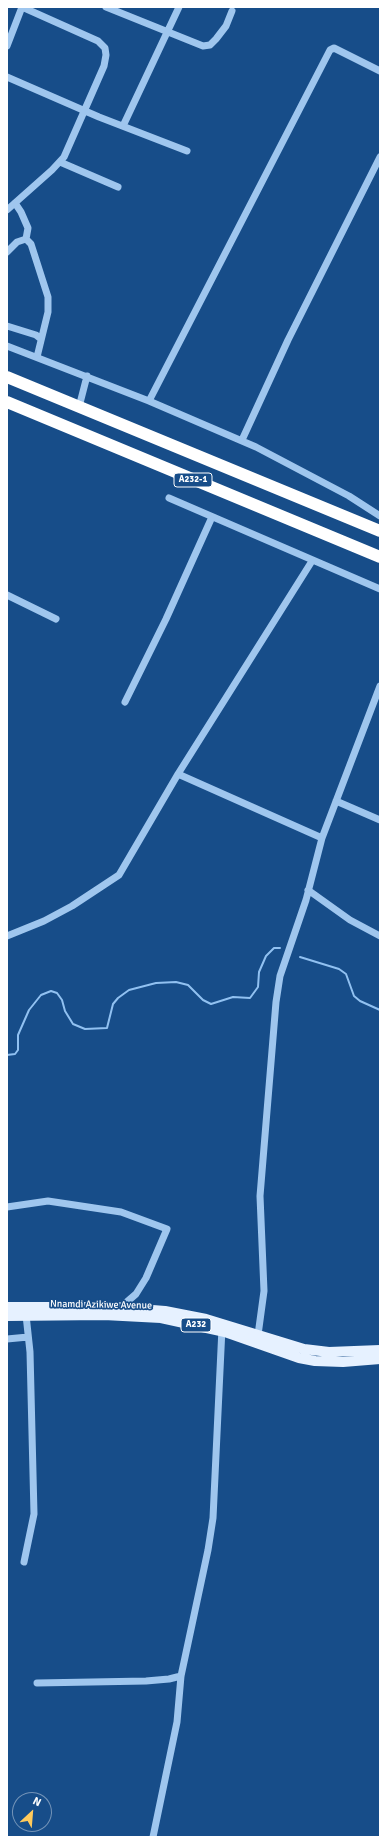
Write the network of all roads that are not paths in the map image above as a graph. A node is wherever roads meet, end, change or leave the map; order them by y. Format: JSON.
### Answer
{"nodes":[{"id":1,"x":22,"y":7,"type":"edge"},
{"id":2,"x":106,"y":7,"type":"edge"},
{"id":3,"x":180,"y":7,"type":"edge"},
{"id":4,"x":232,"y":11,"type":"dead end"},
{"id":5,"x":169,"y":32,"type":"junction"},
{"id":6,"x":7,"y":46,"type":"edge"},
{"id":7,"x":380,"y":71,"type":"edge"},
{"id":8,"x":7,"y":77,"type":"edge"},
{"id":9,"x":85,"y":109,"type":"junction"},
{"id":10,"x":124,"y":126,"type":"junction"},
{"id":11,"x":187,"y":151,"type":"dead end"},
{"id":12,"x":380,"y":157,"type":"edge"},
{"id":13,"x":60,"y":162,"type":"junction"},
{"id":14,"x":118,"y":187,"type":"dead end"},
{"id":15,"x":15,"y":203,"type":"junction"},
{"id":16,"x":7,"y":210,"type":"edge"},
{"id":17,"x":26,"y":239,"type":"junction"},
{"id":18,"x":7,"y":252,"type":"edge"},
{"id":19,"x":7,"y":326,"type":"edge"},
{"id":20,"x":41,"y":339,"type":"junction"},
{"id":21,"x":7,"y":346,"type":"edge"},
{"id":22,"x":37,"y":357,"type":"junction"},
{"id":23,"x":87,"y":376,"type":"junction"},
{"id":24,"x":7,"y":377,"type":"edge"},
{"id":25,"x":149,"y":401,"type":"junction"},
{"id":26,"x":8,"y":405,"type":"edge"},
{"id":27,"x":79,"y":407,"type":"junction"},
{"id":28,"x":242,"y":440,"type":"junction"},
{"id":29,"x":169,"y":498,"type":"dead end"},
{"id":30,"x":380,"y":516,"type":"edge"},
{"id":31,"x":212,"y":517,"type":"junction"},
{"id":32,"x":380,"y":531,"type":"edge"},
{"id":33,"x":380,"y":558,"type":"edge"},
{"id":34,"x":312,"y":561,"type":"junction"},
{"id":35,"x":380,"y":589,"type":"edge"},
{"id":36,"x":7,"y":595,"type":"edge"},
{"id":37,"x":56,"y":619,"type":"dead end"},
{"id":38,"x":380,"y":686,"type":"edge"},
{"id":39,"x":377,"y":701,"type":"edge"},
{"id":40,"x":125,"y":702,"type":"dead end"},
{"id":41,"x":178,"y":774,"type":"junction"},
{"id":42,"x":336,"y":801,"type":"junction"},
{"id":43,"x":380,"y":820,"type":"edge"},
{"id":44,"x":322,"y":838,"type":"junction"},
{"id":45,"x":308,"y":890,"type":"junction"},
{"id":46,"x":7,"y":936,"type":"edge"},
{"id":47,"x":380,"y":936,"type":"edge"},
{"id":48,"x":7,"y":1207,"type":"edge"},
{"id":49,"x":7,"y":1307,"type":"edge"},
{"id":50,"x":121,"y":1307,"type":"junction"},
{"id":51,"x":7,"y":1316,"type":"edge"},
{"id":52,"x":26,"y":1316,"type":"junction"},
{"id":53,"x":222,"y":1327,"type":"junction"},
{"id":54,"x":258,"y":1336,"type":"junction"},
{"id":55,"x":28,"y":1337,"type":"junction"},
{"id":56,"x":7,"y":1339,"type":"edge"},
{"id":57,"x":380,"y":1350,"type":"edge"},
{"id":58,"x":380,"y":1359,"type":"edge"},
{"id":59,"x":24,"y":1562,"type":"dead end"},
{"id":60,"x":181,"y":1676,"type":"junction"},
{"id":61,"x":37,"y":1683,"type":"dead end"},
{"id":62,"x":154,"y":1837,"type":"edge"}],
"edges":[{"from":1,"to":6,"type":"street"},
{"from":1,"to":9,"type":"street"},
{"from":2,"to":5,"type":"street"},
{"from":3,"to":5,"type":"street"},
{"from":4,"to":5,"type":"street"},
{"from":5,"to":10,"type":"street"},
{"from":7,"to":25,"type":"street"},
{"from":8,"to":9,"type":"street"},
{"from":9,"to":10,"type":"street"},
{"from":9,"to":13,"type":"street"},
{"from":10,"to":11,"type":"street"},
{"from":12,"to":28,"type":"street"},
{"from":13,"to":14,"type":"street"},
{"from":13,"to":15,"type":"street"},
{"from":15,"to":16,"type":"street"},
{"from":15,"to":17,"type":"street"},
{"from":17,"to":18,"type":"street"},
{"from":17,"to":20,"type":"street"},
{"from":19,"to":20,"type":"street"},
{"from":20,"to":22,"type":"street"},
{"from":21,"to":22,"type":"street"},
{"from":22,"to":23,"type":"street"},
{"from":23,"to":25,"type":"street"},
{"from":23,"to":27,"type":"street"},
{"from":24,"to":27,"type":"highway","number":"A232-1"},
{"from":25,"to":28,"type":"street"},
{"from":26,"to":33,"type":"highway","number":"A232-1"},
{"from":27,"to":32,"type":"highway","number":"A232-1"},
{"from":28,"to":30,"type":"street"},
{"from":29,"to":31,"type":"street"},
{"from":31,"to":34,"type":"street"},
{"from":31,"to":40,"type":"street"},
{"from":34,"to":35,"type":"street"},
{"from":34,"to":41,"type":"street"},
{"from":36,"to":37,"type":"street"},
{"from":38,"to":39,"type":"street"},
{"from":39,"to":42,"type":"street"},
{"from":41,"to":44,"type":"street"},
{"from":41,"to":46,"type":"street"},
{"from":42,"to":43,"type":"street"},
{"from":42,"to":44,"type":"street"},
{"from":44,"to":45,"type":"street"},
{"from":45,"to":47,"type":"street"},
{"from":45,"to":54,"type":"street"},
{"from":48,"to":50,"type":"street"},
{"from":49,"to":50,"type":"main road","name":"Nnamdi Azikiwe Avenue","number":"A232"},
{"from":50,"to":53,"type":"main road","name":"Nnamdi Azikiwe Avenue","number":"A232"},
{"from":51,"to":52,"type":"main road","name":"Nnamdi Azikiwe Avenue","number":"A232"},
{"from":52,"to":53,"type":"main road","name":"Nnamdi Azikiwe Avenue","number":"A232"},
{"from":52,"to":55,"type":"street"},
{"from":53,"to":54,"type":"main road","name":"Nnamdi Azikiwe Avenue","number":"A232"},
{"from":53,"to":58,"type":"main road","name":"Nnamdi Azikiwe Avenue","number":"A232"},
{"from":53,"to":60,"type":"street"},
{"from":54,"to":57,"type":"main road","name":"Nnamdi Azikiwe Avenue","number":"A232"},
{"from":55,"to":56,"type":"street"},
{"from":55,"to":59,"type":"street"},
{"from":60,"to":61,"type":"street"},
{"from":60,"to":62,"type":"street"}]}
